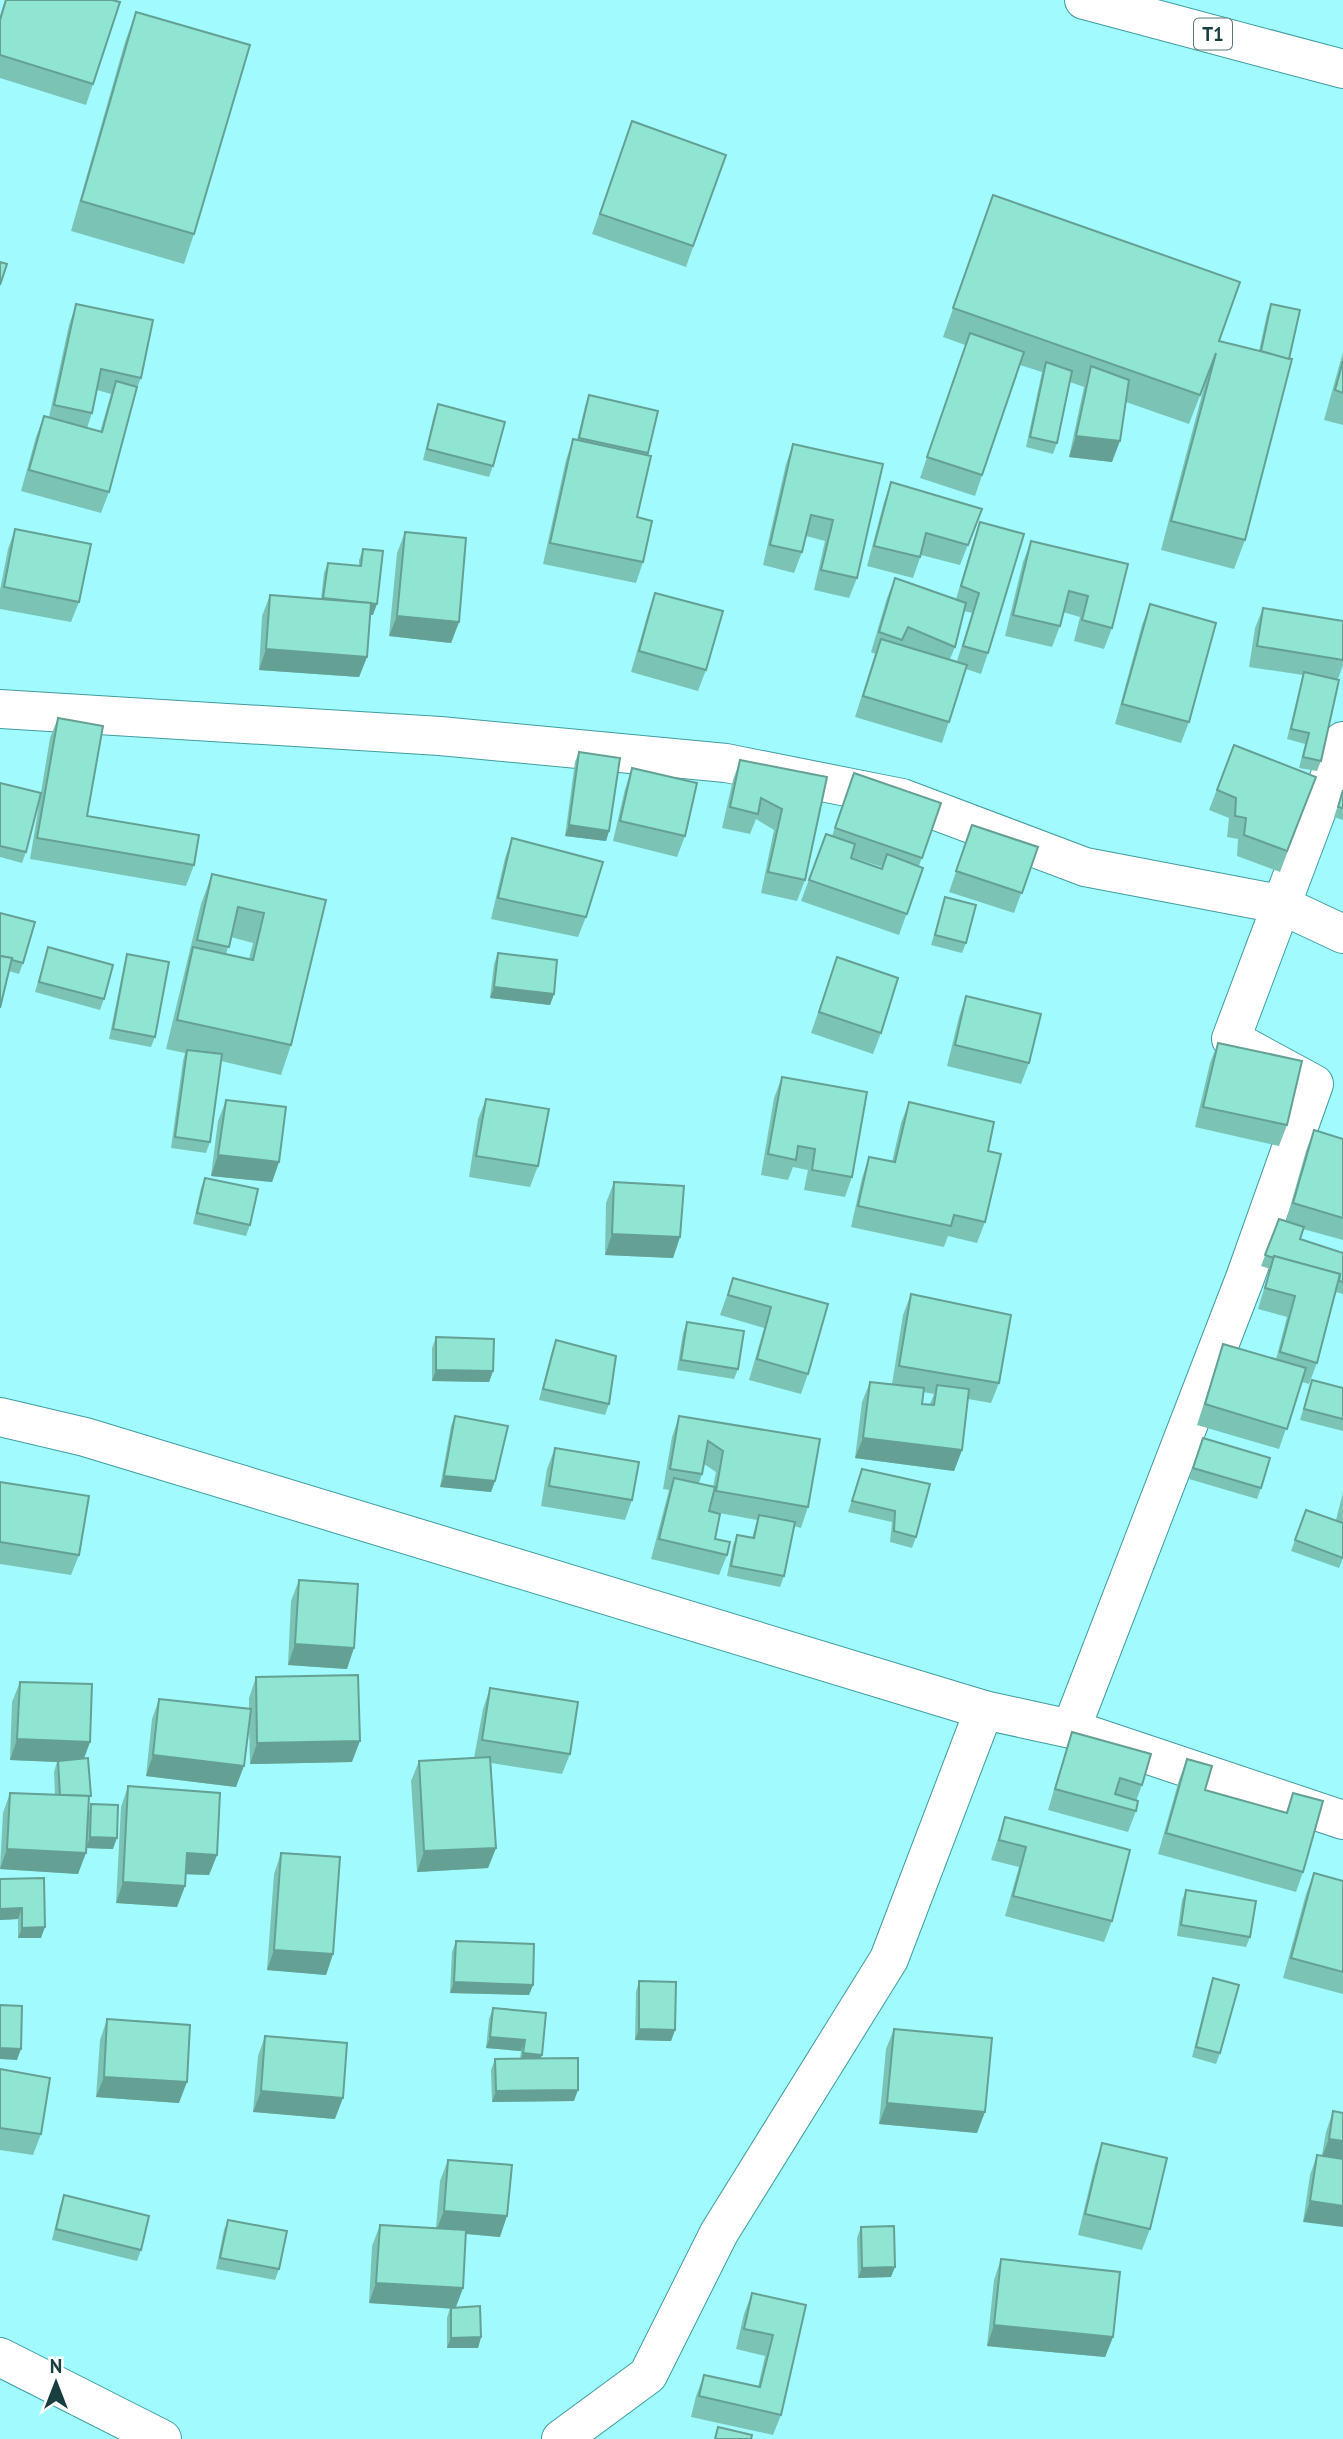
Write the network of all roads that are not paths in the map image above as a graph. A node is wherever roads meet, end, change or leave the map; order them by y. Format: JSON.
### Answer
{"nodes":[{"id":1,"x":1084,"y":0,"type":"edge"},
{"id":2,"x":1343,"y":69,"type":"edge"},
{"id":3,"x":0,"y":709,"type":"edge"},
{"id":4,"x":1343,"y":741,"type":"edge"},
{"id":5,"x":1279,"y":904,"type":"junction"},
{"id":6,"x":1343,"y":934,"type":"edge"},
{"id":7,"x":0,"y":1417,"type":"edge"},
{"id":8,"x":984,"y":1710,"type":"junction"},
{"id":9,"x":1071,"y":1729,"type":"junction"},
{"id":10,"x":1343,"y":1820,"type":"edge"},
{"id":11,"x":0,"y":2357,"type":"edge"},
{"id":12,"x":162,"y":2439,"type":"edge"},
{"id":13,"x":561,"y":2439,"type":"edge"}],
"edges":[{"from":1,"to":2,"type":"main road","number":"T1"},
{"from":3,"to":5,"type":"main road"},
{"from":4,"to":5,"type":"main road"},
{"from":5,"to":6,"type":"main road"},
{"from":5,"to":9,"type":"main road"},
{"from":7,"to":8,"type":"main road"},
{"from":8,"to":9,"type":"main road"},
{"from":8,"to":13,"type":"main road"},
{"from":9,"to":10,"type":"main road"},
{"from":11,"to":12,"type":"main road"}]}
